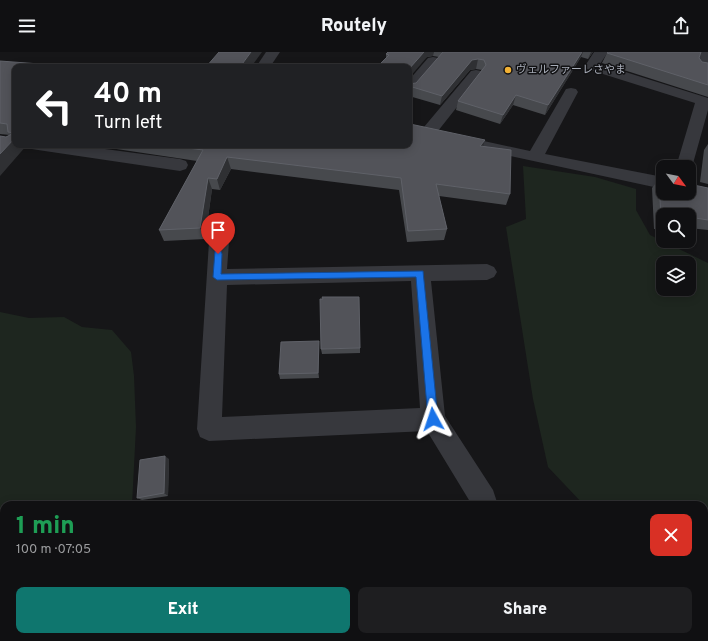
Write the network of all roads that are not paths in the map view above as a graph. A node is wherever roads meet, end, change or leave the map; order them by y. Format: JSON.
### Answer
{"nodes":[{"id":1,"x":273,"y":52,"type":"edge"},
{"id":2,"x":601,"y":52,"type":"edge"},
{"id":3,"x":706,"y":52,"type":"edge"},
{"id":4,"x":433,"y":61,"type":"edge"},
{"id":5,"x":265,"y":64,"type":"edge"},
{"id":6,"x":701,"y":67,"type":"edge"},
{"id":7,"x":476,"y":74,"type":"dead end"},
{"id":8,"x":412,"y":85,"type":"edge"},
{"id":9,"x":571,"y":92,"type":"dead end"},
{"id":10,"x":412,"y":130,"type":"edge"},
{"id":11,"x":428,"y":133,"type":"junction"},
{"id":12,"x":59,"y":148,"type":"edge"},
{"id":13,"x":535,"y":157,"type":"junction"},
{"id":14,"x":686,"y":160,"type":"edge"},
{"id":15,"x":180,"y":165,"type":"dead end"},
{"id":16,"x":656,"y":182,"type":"edge"},
{"id":17,"x":219,"y":242,"type":"dead end"},
{"id":18,"x":487,"y":272,"type":"dead end"},
{"id":19,"x":420,"y":273,"type":"junction"},
{"id":20,"x":217,"y":277,"type":"junction"},
{"id":21,"x":433,"y":419,"type":"junction"},
{"id":22,"x":484,"y":501,"type":"edge"}],
"edges":[{"from":1,"to":5,"type":"street"},
{"from":2,"to":14,"type":"street"},
{"from":3,"to":6,"type":"street"},
{"from":4,"to":8,"type":"street"},
{"from":7,"to":11,"type":"street"},
{"from":9,"to":13,"type":"street"},
{"from":10,"to":11,"type":"street"},
{"from":11,"to":13,"type":"street"},
{"from":12,"to":15,"type":"street"},
{"from":13,"to":16,"type":"street"},
{"from":17,"to":20,"type":"street"},
{"from":18,"to":19,"type":"street"},
{"from":19,"to":20,"type":"street"},
{"from":19,"to":21,"type":"street"},
{"from":20,"to":21,"type":"street"},
{"from":21,"to":22,"type":"street"}]}
